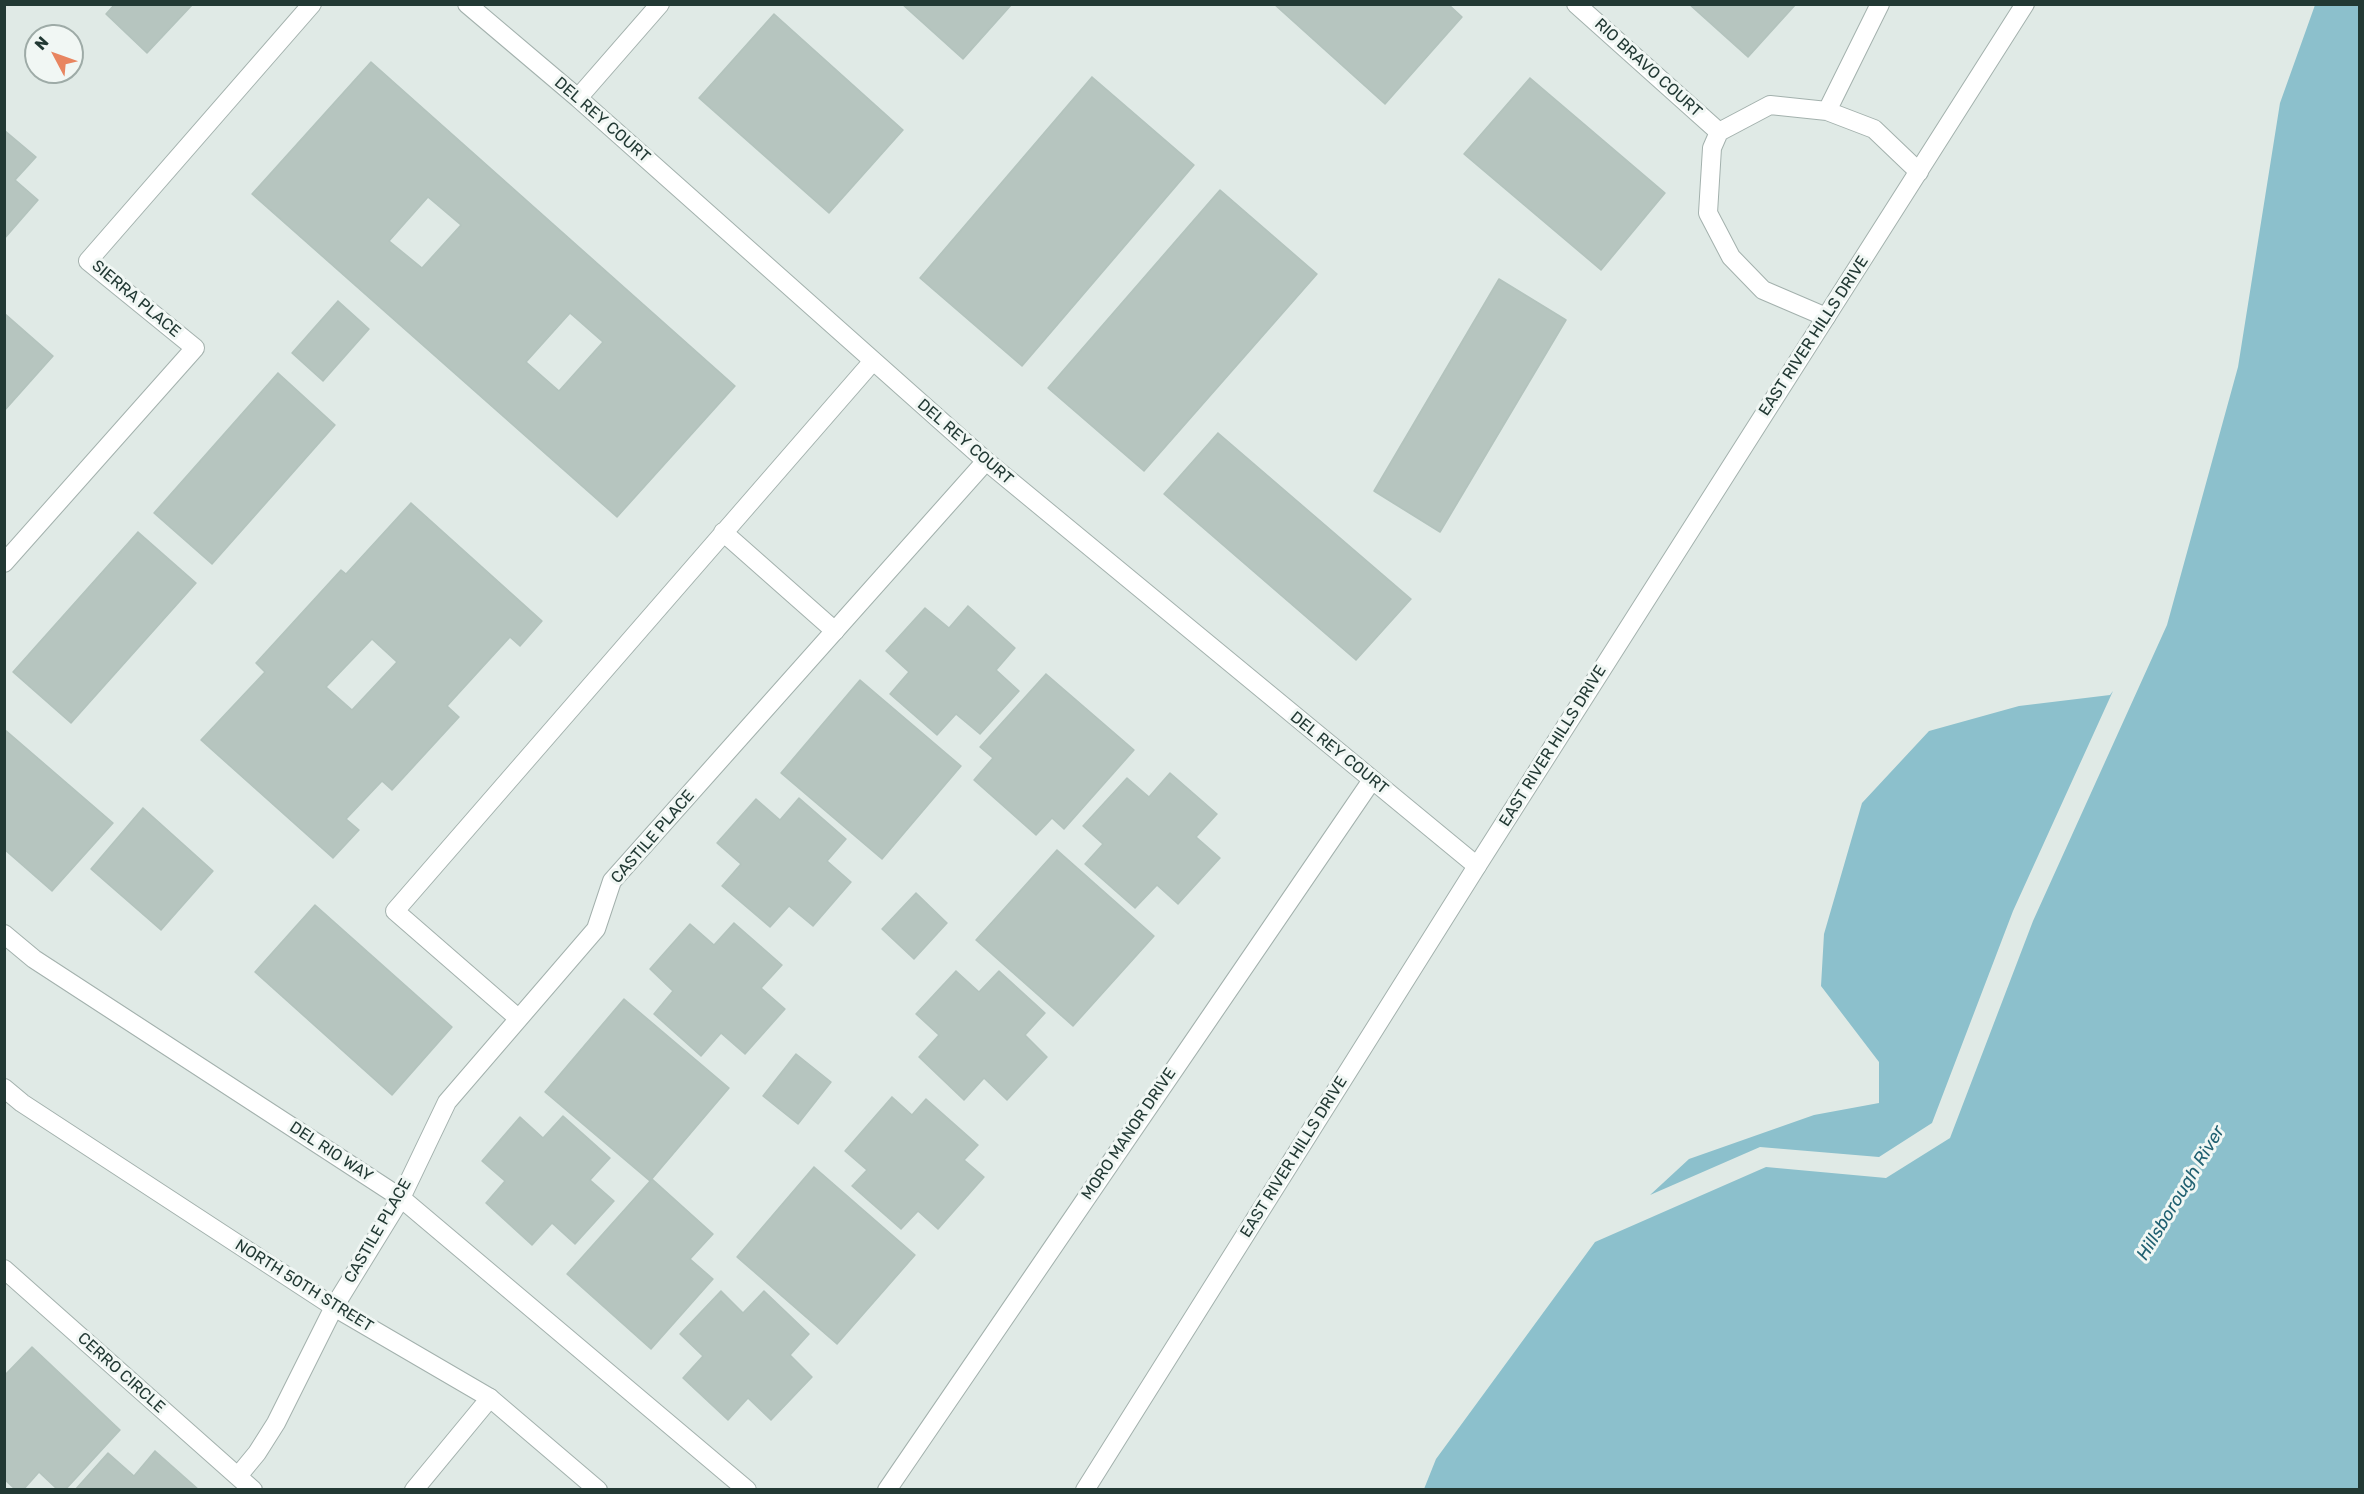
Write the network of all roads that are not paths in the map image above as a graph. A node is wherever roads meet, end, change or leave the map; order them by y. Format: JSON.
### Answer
{"nodes":[{"id":1,"x":312,"y":4,"type":"edge"},
{"id":2,"x":467,"y":4,"type":"edge"},
{"id":3,"x":660,"y":4,"type":"edge"},
{"id":4,"x":1576,"y":4,"type":"edge"},
{"id":5,"x":1880,"y":4,"type":"edge"},
{"id":6,"x":2025,"y":4,"type":"edge"},
{"id":7,"x":578,"y":98,"type":"junction"},
{"id":8,"x":1827,"y":111,"type":"junction"},
{"id":9,"x":1719,"y":132,"type":"junction"},
{"id":10,"x":1919,"y":172,"type":"junction"},
{"id":11,"x":1826,"y":318,"type":"junction"},
{"id":12,"x":873,"y":361,"type":"junction"},
{"id":13,"x":986,"y":461,"type":"junction"},
{"id":14,"x":723,"y":532,"type":"junction"},
{"id":15,"x":4,"y":563,"type":"edge"},
{"id":16,"x":835,"y":630,"type":"junction"},
{"id":17,"x":1372,"y":780,"type":"junction"},
{"id":18,"x":1477,"y":866,"type":"junction"},
{"id":19,"x":4,"y":934,"type":"edge"},
{"id":20,"x":518,"y":1018,"type":"junction"},
{"id":21,"x":4,"y":1088,"type":"edge"},
{"id":22,"x":401,"y":1198,"type":"junction"},
{"id":23,"x":4,"y":1269,"type":"edge"},
{"id":24,"x":334,"y":1307,"type":"junction"},
{"id":25,"x":490,"y":1398,"type":"junction"},
{"id":26,"x":238,"y":1476,"type":"junction"},
{"id":27,"x":253,"y":1490,"type":"edge"},
{"id":28,"x":414,"y":1490,"type":"edge"},
{"id":29,"x":598,"y":1490,"type":"edge"},
{"id":30,"x":747,"y":1490,"type":"edge"},
{"id":31,"x":887,"y":1490,"type":"edge"},
{"id":32,"x":1085,"y":1490,"type":"edge"}],
"edges":[{"from":1,"to":15,"type":"street","name":"SIERRA PLACE"},
{"from":2,"to":7,"type":"street","name":"DEL REY COURT"},
{"from":3,"to":7,"type":"street"},
{"from":4,"to":9,"type":"street","name":"RIO BRAVO COURT"},
{"from":5,"to":8,"type":"street"},
{"from":6,"to":10,"type":"street","name":"EAST RIVER HILLS DRIVE"},
{"from":7,"to":12,"type":"street","name":"DEL REY COURT"},
{"from":8,"to":9,"type":"street"},
{"from":8,"to":10,"type":"street"},
{"from":9,"to":11,"type":"street"},
{"from":10,"to":11,"type":"street","name":"EAST RIVER HILLS DRIVE"},
{"from":11,"to":18,"type":"street","name":"EAST RIVER HILLS DRIVE"},
{"from":12,"to":13,"type":"street","name":"DEL REY COURT"},
{"from":12,"to":14,"type":"street"},
{"from":13,"to":16,"type":"street","name":"CASTILE PLACE"},
{"from":13,"to":17,"type":"street","name":"DEL REY COURT"},
{"from":14,"to":16,"type":"street"},
{"from":14,"to":20,"type":"street"},
{"from":16,"to":20,"type":"street","name":"CASTILE PLACE"},
{"from":17,"to":18,"type":"street","name":"DEL REY COURT"},
{"from":17,"to":31,"type":"street","name":"MORO MANOR DRIVE"},
{"from":18,"to":32,"type":"street","name":"EAST RIVER HILLS DRIVE"},
{"from":19,"to":22,"type":"street","name":"DEL RIO WAY"},
{"from":20,"to":22,"type":"street","name":"CASTILE PLACE"},
{"from":21,"to":24,"type":"street","name":"NORTH 50TH STREET"},
{"from":22,"to":24,"type":"street","name":"CASTILE PLACE"},
{"from":22,"to":30,"type":"street","name":"DEL RIO WAY"},
{"from":23,"to":26,"type":"street","name":"CERRO CIRCLE"},
{"from":24,"to":25,"type":"street","name":"NORTH 50TH STREET"},
{"from":24,"to":26,"type":"street"},
{"from":25,"to":28,"type":"street"},
{"from":25,"to":29,"type":"street","name":"NORTH 50TH STREET"},
{"from":26,"to":27,"type":"street","name":"CERRO CIRCLE"}]}
